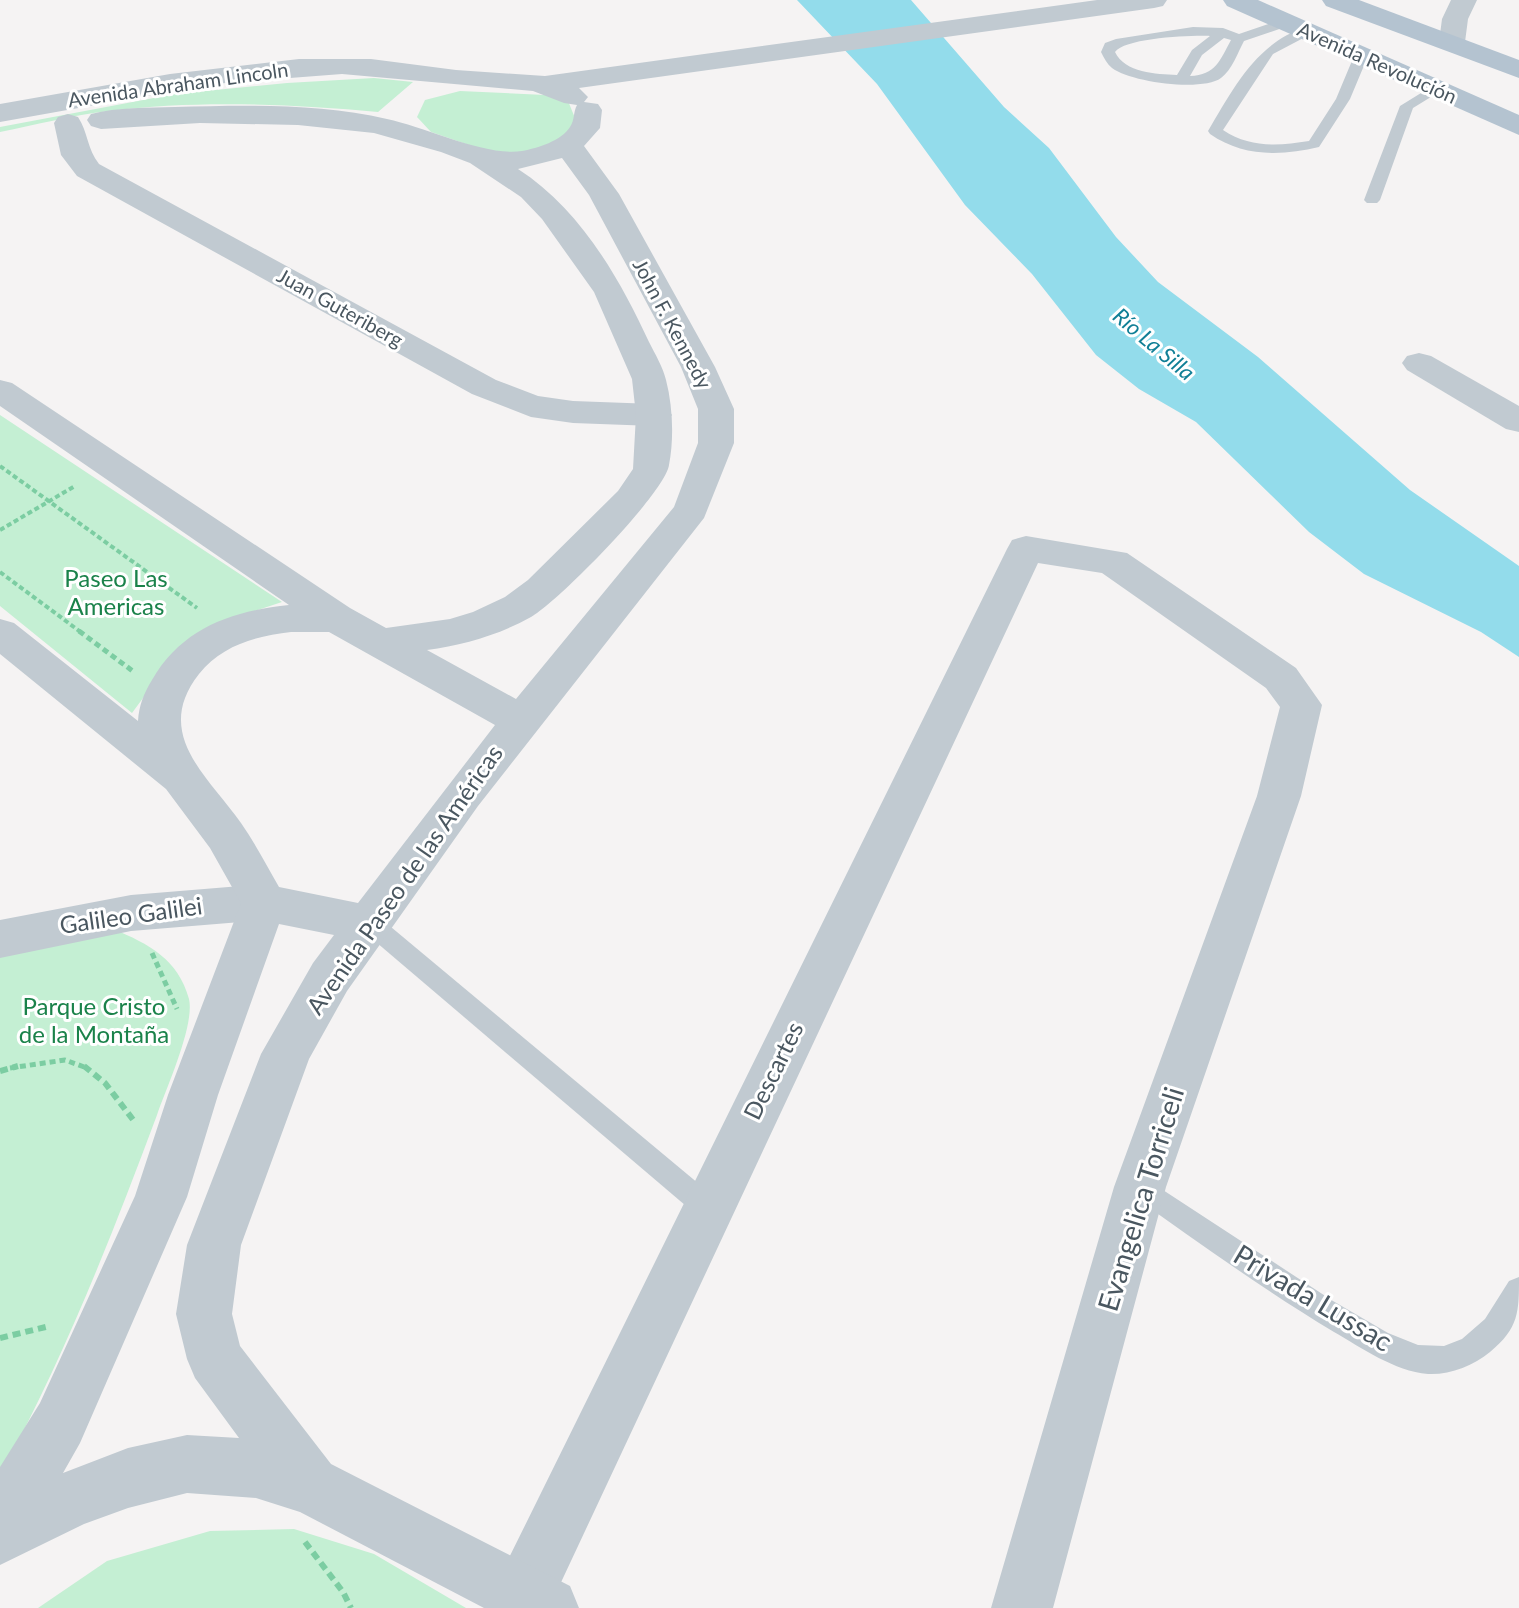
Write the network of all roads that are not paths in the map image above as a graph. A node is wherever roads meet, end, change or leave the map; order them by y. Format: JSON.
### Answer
{"nodes":[{"id":1,"x":1154,"y":0,"type":"edge"},
{"id":2,"x":1335,"y":0,"type":"edge"},
{"id":3,"x":1464,"y":0,"type":"edge"},
{"id":4,"x":1101,"y":3,"type":"edge"},
{"id":5,"x":1239,"y":3,"type":"edge"},
{"id":6,"x":1361,"y":6,"type":"edge"},
{"id":7,"x":1296,"y":27,"type":"junction"},
{"id":8,"x":1223,"y":32,"type":"junction"},
{"id":9,"x":1239,"y":38,"type":"junction"},
{"id":10,"x":1452,"y":42,"type":"junction"},
{"id":11,"x":1361,"y":56,"type":"junction"},
{"id":12,"x":705,"y":63,"type":"junction"},
{"id":13,"x":1519,"y":70,"type":"edge"},
{"id":14,"x":456,"y":78,"type":"junction"},
{"id":15,"x":1181,"y":80,"type":"junction"},
{"id":16,"x":548,"y":84,"type":"junction"},
{"id":17,"x":1434,"y":89,"type":"junction"},
{"id":18,"x":588,"y":110,"type":"junction"},
{"id":19,"x":407,"y":111,"type":"junction"},
{"id":20,"x":0,"y":113,"type":"edge"},
{"id":21,"x":68,"y":123,"type":"junction"},
{"id":22,"x":1519,"y":126,"type":"edge"},
{"id":23,"x":0,"y":136,"type":"edge"},
{"id":24,"x":568,"y":145,"type":"junction"},
{"id":25,"x":482,"y":159,"type":"junction"},
{"id":26,"x":1372,"y":200,"type":"dead end"},
{"id":27,"x":1419,"y":363,"type":"dead end"},
{"id":28,"x":0,"y":390,"type":"edge"},
{"id":29,"x":654,"y":415,"type":"junction"},
{"id":30,"x":1519,"y":421,"type":"edge"},
{"id":31,"x":1026,"y":549,"type":"joint"},
{"id":32,"x":336,"y":618,"type":"junction"},
{"id":33,"x":0,"y":633,"type":"edge"},
{"id":34,"x":378,"y":643,"type":"junction"},
{"id":35,"x":520,"y":720,"type":"junction"},
{"id":36,"x":181,"y":778,"type":"junction"},
{"id":37,"x":264,"y":902,"type":"junction"},
{"id":38,"x":371,"y":924,"type":"junction"},
{"id":39,"x":0,"y":939,"type":"edge"},
{"id":40,"x":1140,"y":1187,"type":"junction"},
{"id":41,"x":708,"y":1208,"type":"junction"},
{"id":42,"x":1519,"y":1290,"type":"edge"},
{"id":43,"x":310,"y":1485,"type":"junction"},
{"id":44,"x":0,"y":1522,"type":"edge"},
{"id":45,"x":0,"y":1535,"type":"edge"},
{"id":46,"x":536,"y":1601,"type":"edge"},
{"id":47,"x":1022,"y":1608,"type":"edge"}],
"edges":[{"from":1,"to":4,"type":"street"},
{"from":2,"to":6,"type":"main road","name":"Avenida Revolución"},
{"from":3,"to":10,"type":"street"},
{"from":4,"to":12,"type":"street"},
{"from":5,"to":7,"type":"main road","name":"Avenida Revolución"},
{"from":6,"to":10,"type":"main road","name":"Avenida Revolución"},
{"from":7,"to":9,"type":"lane"},
{"from":7,"to":11,"type":"main road","name":"Avenida Revolución"},
{"from":7,"to":11,"type":"lane"},
{"from":8,"to":9,"type":"lane"},
{"from":8,"to":15,"type":"lane"},
{"from":8,"to":15,"type":"lane"},
{"from":9,"to":15,"type":"lane"},
{"from":10,"to":13,"type":"main road","name":"Avenida Revolución"},
{"from":11,"to":17,"type":"main road","name":"Avenida Revolución"},
{"from":12,"to":16,"type":"street"},
{"from":12,"to":18,"type":"street"},
{"from":14,"to":16,"type":"street","name":"Avenida Abraham Lincoln"},
{"from":14,"to":19,"type":"street"},
{"from":14,"to":20,"type":"street","name":"Avenida Abraham Lincoln"},
{"from":16,"to":18,"type":"street","name":"Avenida Abraham Lincoln"},
{"from":17,"to":22,"type":"main road","name":"Avenida Revolución"},
{"from":17,"to":26,"type":"lane"},
{"from":18,"to":24,"type":"street"},
{"from":19,"to":21,"type":"street","name":"Avenida Abraham Lincoln"},
{"from":19,"to":25,"type":"street","name":"Avenida Abraham Lincoln"},
{"from":21,"to":23,"type":"street","name":"Avenida Abraham Lincoln"},
{"from":21,"to":29,"type":"street","name":"Juan Guteriberg"},
{"from":24,"to":25,"type":"street","name":"Avenida Abraham Lincoln"},
{"from":24,"to":35,"type":"street","name":"John F. Kennedy"},
{"from":25,"to":29,"type":"street","name":"John F. Kennedy"},
{"from":27,"to":30,"type":"street"},
{"from":28,"to":32,"type":"street","name":"Avenida Paseo de las Américas"},
{"from":29,"to":34,"type":"street","name":"John F. Kennedy"},
{"from":31,"to":40,"type":"street","name":"Evangelica Torriceli"},
{"from":31,"to":41,"type":"street","name":"Descartes"},
{"from":32,"to":34,"type":"street","name":"Avenida Paseo de las Américas"},
{"from":32,"to":36,"type":"street"},
{"from":33,"to":36,"type":"street"},
{"from":34,"to":35,"type":"street","name":"Avenida Paseo de las Américas"},
{"from":35,"to":38,"type":"street","name":"Avenida Paseo de las Américas"},
{"from":36,"to":37,"type":"street"},
{"from":37,"to":38,"type":"street","name":"Galileo Galilei"},
{"from":37,"to":39,"type":"street","name":"Galileo Galilei"},
{"from":37,"to":44,"type":"street"},
{"from":38,"to":41,"type":"lane"},
{"from":38,"to":43,"type":"street","name":"Avenida Paseo de las Américas"},
{"from":40,"to":42,"type":"lane","name":"Privada Lussac"},
{"from":40,"to":47,"type":"street","name":"Evangelica Torriceli"},
{"from":41,"to":46,"type":"street","name":"Descartes"},
{"from":43,"to":45,"type":"street"},
{"from":43,"to":46,"type":"street","name":"Avenida Paseo de las Américas"}]}
